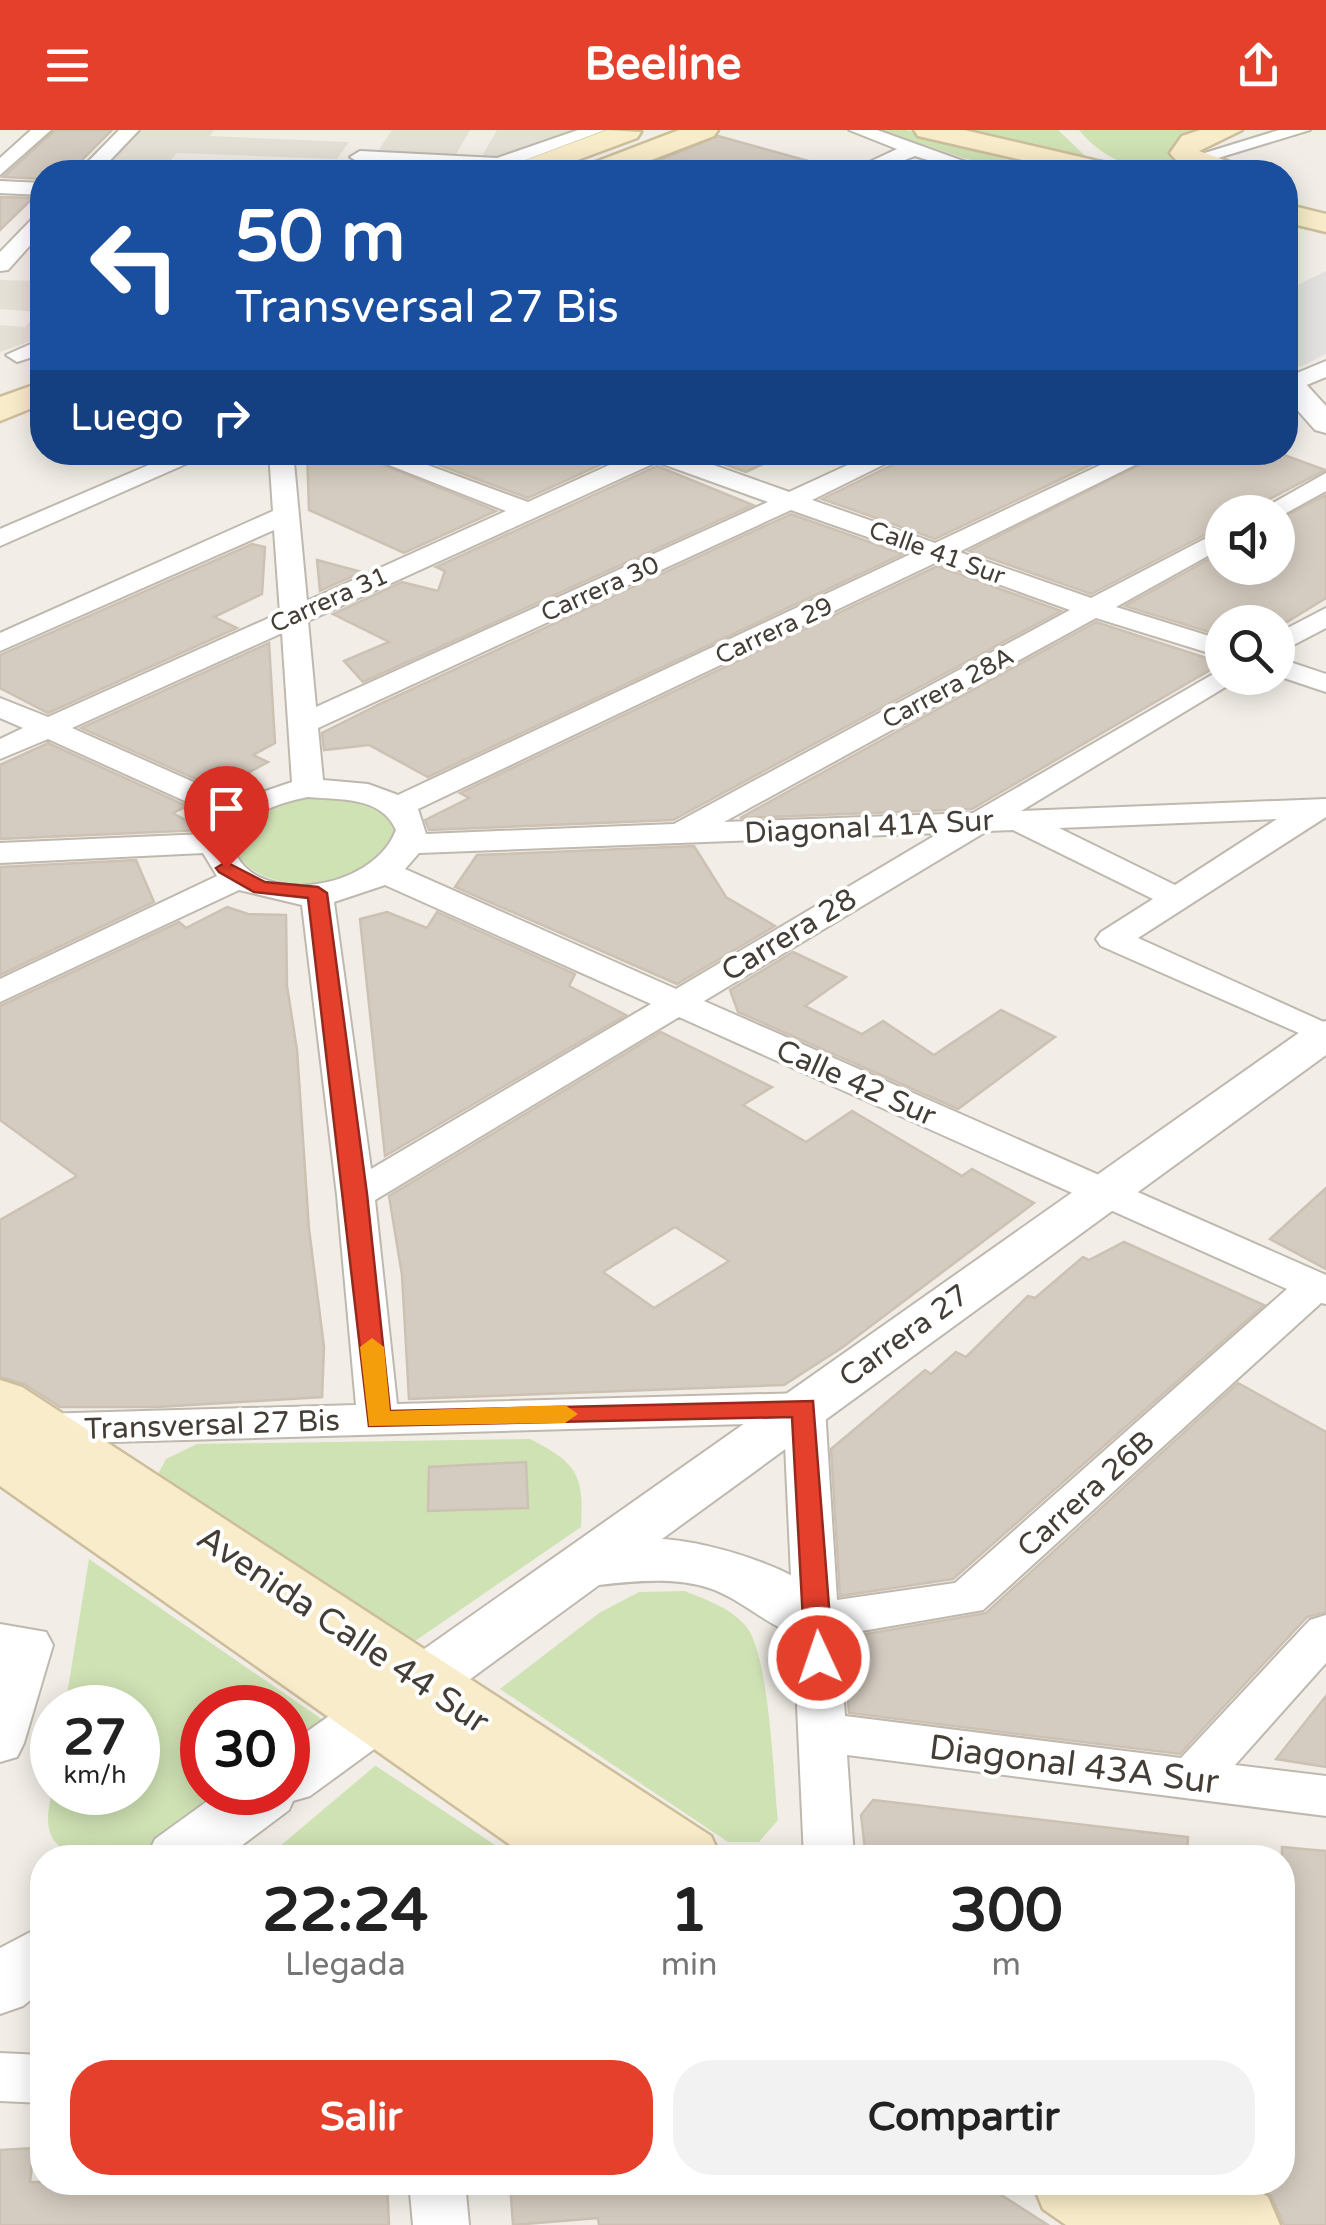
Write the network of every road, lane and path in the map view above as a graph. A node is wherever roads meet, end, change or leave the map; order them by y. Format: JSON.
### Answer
{"nodes":[{"id":1,"x":42,"y":130,"type":"edge"},
{"id":2,"x":130,"y":130,"type":"edge"},
{"id":3,"x":596,"y":130,"type":"edge"},
{"id":4,"x":629,"y":130,"type":"edge"},
{"id":5,"x":649,"y":130,"type":"edge"},
{"id":6,"x":704,"y":130,"type":"edge"},
{"id":7,"x":858,"y":130,"type":"edge"},
{"id":8,"x":1068,"y":130,"type":"edge"},
{"id":9,"x":1228,"y":130,"type":"edge"},
{"id":10,"x":1300,"y":130,"type":"edge"},
{"id":11,"x":376,"y":134,"type":"dead end"},
{"id":12,"x":920,"y":140,"type":"edge"},
{"id":13,"x":1016,"y":152,"type":"junction"},
{"id":14,"x":1197,"y":158,"type":"junction"},
{"id":15,"x":100,"y":160,"type":"edge"},
{"id":16,"x":358,"y":160,"type":"edge"},
{"id":17,"x":528,"y":160,"type":"edge"},
{"id":18,"x":535,"y":160,"type":"edge"},
{"id":19,"x":578,"y":160,"type":"edge"},
{"id":20,"x":625,"y":160,"type":"edge"},
{"id":21,"x":881,"y":160,"type":"edge"},
{"id":22,"x":960,"y":160,"type":"edge"},
{"id":23,"x":1038,"y":160,"type":"edge"},
{"id":24,"x":1053,"y":160,"type":"edge"},
{"id":25,"x":1105,"y":160,"type":"edge"},
{"id":26,"x":1202,"y":160,"type":"edge"},
{"id":27,"x":0,"y":168,"type":"edge"},
{"id":28,"x":0,"y":186,"type":"edge"},
{"id":29,"x":30,"y":188,"type":"edge"},
{"id":30,"x":1298,"y":188,"type":"edge"},
{"id":31,"x":1326,"y":195,"type":"edge"},
{"id":32,"x":1298,"y":215,"type":"edge"},
{"id":33,"x":1326,"y":223,"type":"edge"},
{"id":34,"x":30,"y":233,"type":"edge"},
{"id":35,"x":0,"y":265,"type":"edge"},
{"id":36,"x":1326,"y":368,"type":"edge"},
{"id":37,"x":1298,"y":378,"type":"edge"},
{"id":38,"x":1298,"y":386,"type":"edge"},
{"id":39,"x":1326,"y":394,"type":"edge"},
{"id":40,"x":1298,"y":395,"type":"edge"},
{"id":41,"x":30,"y":397,"type":"edge"},
{"id":42,"x":0,"y":410,"type":"edge"},
{"id":43,"x":1326,"y":424,"type":"edge"},
{"id":44,"x":171,"y":465,"type":"edge"},
{"id":45,"x":282,"y":465,"type":"edge"},
{"id":46,"x":403,"y":465,"type":"edge"},
{"id":47,"x":630,"y":465,"type":"edge"},
{"id":48,"x":690,"y":465,"type":"edge"},
{"id":49,"x":869,"y":465,"type":"edge"},
{"id":50,"x":1122,"y":465,"type":"edge"},
{"id":51,"x":1326,"y":482,"type":"edge"},
{"id":52,"x":1295,"y":499,"type":"edge"},
{"id":53,"x":792,"y":501,"type":"junction"},
{"id":54,"x":529,"y":511,"type":"junction"},
{"id":55,"x":286,"y":515,"type":"junction"},
{"id":56,"x":0,"y":538,"type":"edge"},
{"id":57,"x":1205,"y":548,"type":"edge"},
{"id":58,"x":940,"y":554,"type":"junction"},
{"id":59,"x":1095,"y":609,"type":"junction"},
{"id":60,"x":294,"y":616,"type":"junction"},
{"id":61,"x":1326,"y":616,"type":"edge"},
{"id":62,"x":1295,"y":635,"type":"edge"},
{"id":63,"x":0,"y":643,"type":"edge"},
{"id":64,"x":1205,"y":644,"type":"edge"},
{"id":65,"x":1295,"y":673,"type":"edge"},
{"id":66,"x":1326,"y":683,"type":"edge"},
{"id":67,"x":1205,"y":687,"type":"edge"},
{"id":68,"x":0,"y":707,"type":"edge"},
{"id":69,"x":302,"y":724,"type":"junction"},
{"id":70,"x":48,"y":728,"type":"junction"},
{"id":71,"x":0,"y":750,"type":"edge"},
{"id":72,"x":308,"y":788,"type":"junction"},
{"id":73,"x":398,"y":806,"type":"junction"},
{"id":74,"x":1320,"y":808,"type":"edge"},
{"id":75,"x":237,"y":813,"type":"junction"},
{"id":76,"x":1018,"y":820,"type":"junction"},
{"id":77,"x":975,"y":822,"type":"junction"},
{"id":78,"x":674,"y":837,"type":"junction"},
{"id":79,"x":216,"y":843,"type":"junction"},
{"id":80,"x":412,"y":844,"type":"junction"},
{"id":81,"x":0,"y":853,"type":"edge"},
{"id":82,"x":386,"y":873,"type":"junction"},
{"id":83,"x":239,"y":878,"type":"junction"},
{"id":84,"x":318,"y":893,"type":"junction"},
{"id":85,"x":1176,"y":898,"type":"junction"},
{"id":86,"x":0,"y":992,"type":"edge"},
{"id":87,"x":677,"y":1002,"type":"junction"},
{"id":88,"x":1325,"y":1034,"type":"edge"},
{"id":89,"x":1104,"y":1193,"type":"junction"},
{"id":90,"x":356,"y":1194,"type":"junction"},
{"id":91,"x":1320,"y":1288,"type":"edge"},
{"id":92,"x":804,"y":1408,"type":"junction"},
{"id":93,"x":378,"y":1420,"type":"junction"},
{"id":94,"x":13,"y":1429,"type":"edge"},
{"id":95,"x":584,"y":1565,"type":"junction"},
{"id":96,"x":816,"y":1621,"type":"junction"},
{"id":97,"x":1326,"y":1634,"type":"edge"},
{"id":98,"x":15,"y":1644,"type":"edge"},
{"id":99,"x":399,"y":1698,"type":"junction"},
{"id":100,"x":823,"y":1733,"type":"junction"},
{"id":101,"x":0,"y":1743,"type":"edge"},
{"id":102,"x":310,"y":1762,"type":"edge"},
{"id":103,"x":1190,"y":1781,"type":"junction"},
{"id":104,"x":1326,"y":1796,"type":"edge"},
{"id":105,"x":236,"y":1815,"type":"edge"},
{"id":106,"x":195,"y":1845,"type":"edge"},
{"id":107,"x":571,"y":1845,"type":"edge"},
{"id":108,"x":662,"y":1845,"type":"edge"},
{"id":109,"x":829,"y":1845,"type":"edge"},
{"id":110,"x":30,"y":1963,"type":"edge"},
{"id":111,"x":0,"y":1985,"type":"edge"},
{"id":112,"x":0,"y":2077,"type":"edge"},
{"id":113,"x":30,"y":2078,"type":"edge"},
{"id":114,"x":438,"y":2195,"type":"edge"},
{"id":115,"x":1091,"y":2195,"type":"edge"},
{"id":116,"x":1194,"y":2195,"type":"edge"},
{"id":117,"x":441,"y":2225,"type":"edge"},
{"id":118,"x":1136,"y":2225,"type":"edge"},
{"id":119,"x":1239,"y":2225,"type":"edge"}],
"edges":[{"from":1,"to":27,"type":"street"},
{"from":2,"to":15,"type":"street"},
{"from":3,"to":17,"type":"street"},
{"from":4,"to":18,"type":"main road"},
{"from":5,"to":19,"type":"main road"},
{"from":6,"to":20,"type":"main road"},
{"from":7,"to":12,"type":"street"},
{"from":8,"to":25,"type":"main road"},
{"from":9,"to":14,"type":"main road"},
{"from":10,"to":14,"type":"street"},
{"from":11,"to":16,"type":"street"},
{"from":12,"to":13,"type":"main road"},
{"from":12,"to":21,"type":"street"},
{"from":12,"to":22,"type":"street"},
{"from":13,"to":23,"type":"street"},
{"from":13,"to":24,"type":"main road"},
{"from":14,"to":26,"type":"main road"},
{"from":28,"to":29,"type":"street"},
{"from":30,"to":31,"type":"main road"},
{"from":32,"to":33,"type":"main road"},
{"from":34,"to":35,"type":"street"},
{"from":36,"to":37,"type":"street"},
{"from":38,"to":39,"type":"street"},
{"from":40,"to":43,"type":"street"},
{"from":41,"to":42,"type":"main road"},
{"from":44,"to":56,"type":"street"},
{"from":45,"to":55,"type":"street"},
{"from":46,"to":54,"type":"street"},
{"from":47,"to":54,"type":"street","name":"Carrera 31"},
{"from":48,"to":53,"type":"street","name":"Calle 41 Sur"},
{"from":49,"to":53,"type":"street","name":"Carrera 30"},
{"from":50,"to":58,"type":"street","name":"Carrera 29"},
{"from":51,"to":52,"type":"street"},
{"from":53,"to":58,"type":"street","name":"Calle 41 Sur"},
{"from":53,"to":69,"type":"street","name":"Carrera 30"},
{"from":54,"to":60,"type":"street","name":"Carrera 31"},
{"from":55,"to":60,"type":"street"},
{"from":55,"to":63,"type":"street"},
{"from":57,"to":59,"type":"street","name":"Carrera 28A"},
{"from":58,"to":59,"type":"street","name":"Calle 41 Sur"},
{"from":58,"to":73,"type":"street","name":"Carrera 29"},
{"from":59,"to":64,"type":"street","name":"Calle 41 Sur"},
{"from":59,"to":78,"type":"street","name":"Carrera 28A"},
{"from":60,"to":69,"type":"street"},
{"from":60,"to":70,"type":"street","name":"Carrera 31"},
{"from":61,"to":62,"type":"street"},
{"from":65,"to":66,"type":"street"},
{"from":67,"to":77,"type":"street","name":"Carrera 28"},
{"from":68,"to":70,"type":"street"},
{"from":69,"to":72,"type":"street"},
{"from":70,"to":71,"type":"street","name":"Carrera 31"},
{"from":70,"to":75,"type":"street"},
{"from":72,"to":73,"type":"street"},
{"from":72,"to":75,"type":"street"},
{"from":73,"to":80,"type":"street"},
{"from":74,"to":76,"type":"street","name":"Diagonal 41A Sur"},
{"from":74,"to":85,"type":"street"},
{"from":75,"to":79,"type":"street"},
{"from":76,"to":77,"type":"street","name":"Diagonal 41A Sur"},
{"from":76,"to":85,"type":"street"},
{"from":77,"to":78,"type":"street","name":"Diagonal 41A Sur"},
{"from":77,"to":87,"type":"street","name":"Carrera 28"},
{"from":78,"to":80,"type":"street","name":"Diagonal 41A Sur"},
{"from":79,"to":81,"type":"street"},
{"from":79,"to":83,"type":"street"},
{"from":80,"to":82,"type":"street"},
{"from":82,"to":84,"type":"street"},
{"from":82,"to":87,"type":"street","name":"Calle 42 Sur"},
{"from":83,"to":84,"type":"street"},
{"from":83,"to":86,"type":"street"},
{"from":84,"to":90,"type":"street"},
{"from":85,"to":88,"type":"street"},
{"from":87,"to":89,"type":"street","name":"Calle 42 Sur"},
{"from":87,"to":90,"type":"street","name":"Carrera 28"},
{"from":88,"to":89,"type":"street","name":"Carrera 27"},
{"from":89,"to":91,"type":"street","name":"Calle 42 Sur"},
{"from":89,"to":92,"type":"street","name":"Carrera 27"},
{"from":90,"to":93,"type":"street"},
{"from":91,"to":96,"type":"street","name":"Carrera 26B"},
{"from":92,"to":93,"type":"street","name":"Transversal 27 Bis"},
{"from":92,"to":95,"type":"street","name":"Carrera 27"},
{"from":92,"to":96,"type":"street"},
{"from":93,"to":94,"type":"street","name":"Transversal 27 Bis"},
{"from":94,"to":99,"type":"main road","name":"Avenida Calle 44 Sur"},
{"from":95,"to":96,"type":"street"},
{"from":95,"to":99,"type":"street","name":"Carrera 27"},
{"from":96,"to":100,"type":"street"},
{"from":97,"to":103,"type":"street"},
{"from":98,"to":101,"type":"street"},
{"from":99,"to":102,"type":"street","name":"Carrera 27"},
{"from":99,"to":107,"type":"main road","name":"Avenida Calle 44 Sur"},
{"from":99,"to":108,"type":"main road","name":"Avenida Calle 44 Sur"},
{"from":100,"to":103,"type":"street","name":"Diagonal 43A Sur"},
{"from":100,"to":109,"type":"street"},
{"from":103,"to":104,"type":"street","name":"Diagonal 43A Sur"},
{"from":105,"to":106,"type":"street"},
{"from":110,"to":111,"type":"street"},
{"from":112,"to":113,"type":"street"},
{"from":114,"to":117,"type":"street"},
{"from":115,"to":118,"type":"main road"},
{"from":116,"to":119,"type":"main road"}]}
